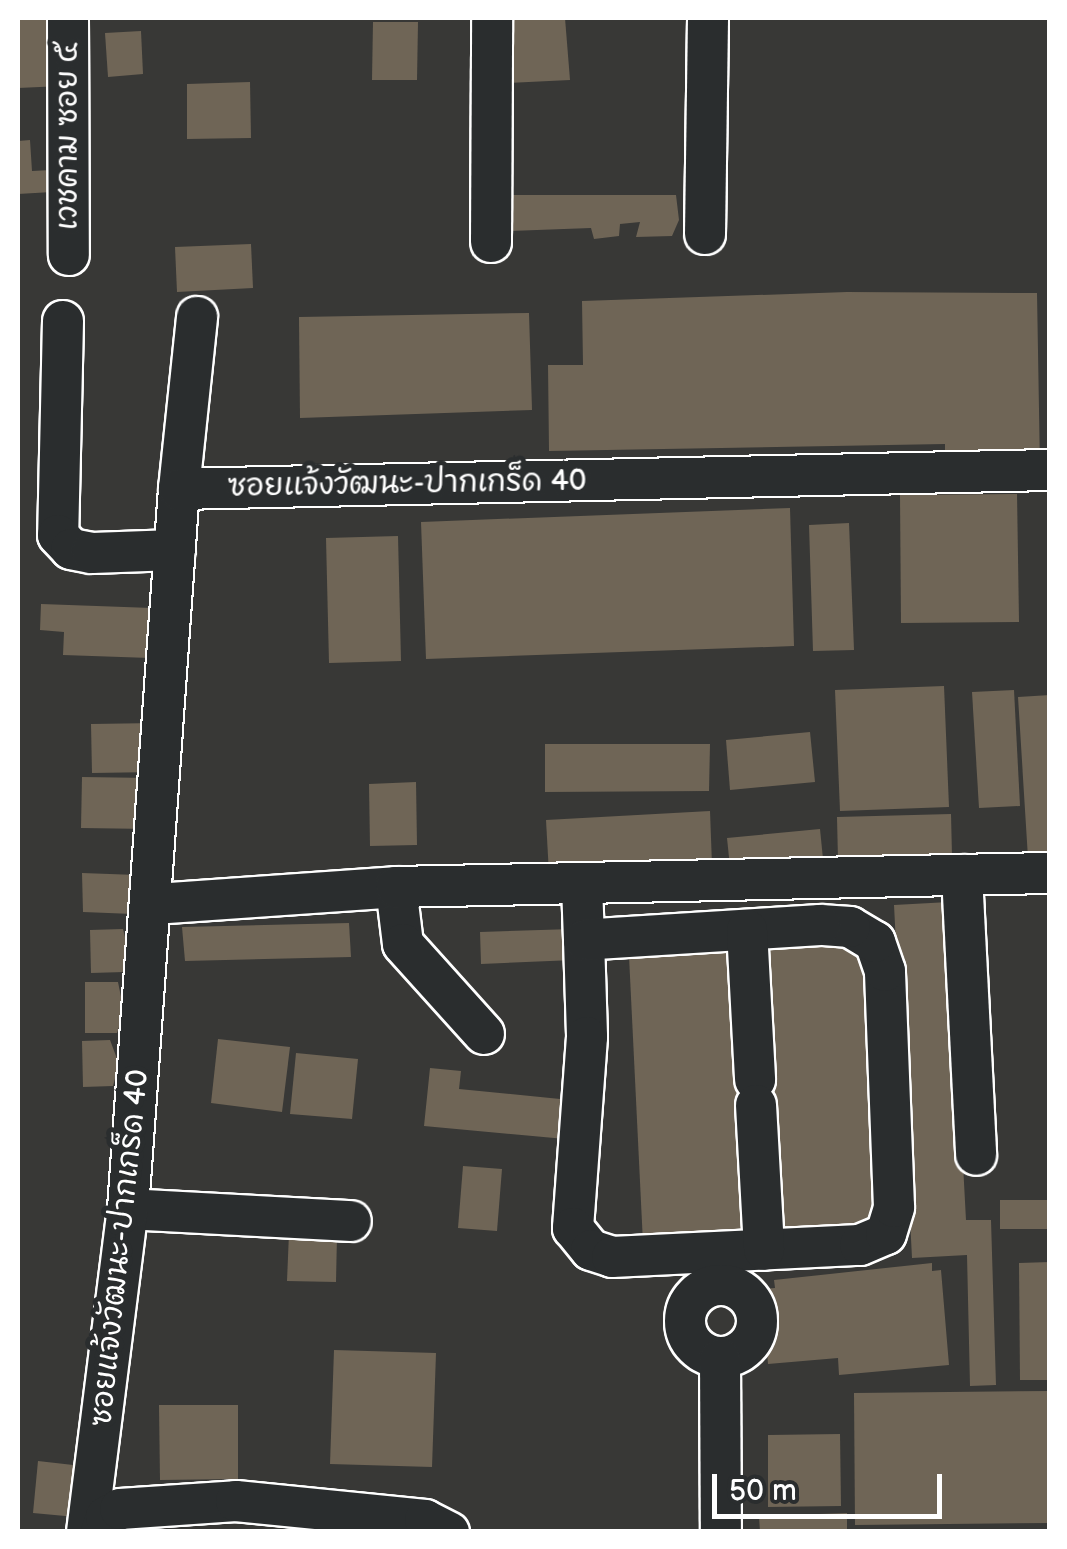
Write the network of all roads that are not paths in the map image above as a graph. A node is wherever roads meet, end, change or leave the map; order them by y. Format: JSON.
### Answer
{"nodes":[{"id":1,"x":68,"y":18,"type":"edge"},
{"id":2,"x":492,"y":18,"type":"edge"},
{"id":3,"x":708,"y":18,"type":"edge"},
{"id":4,"x":705,"y":234,"type":"dead end"},
{"id":5,"x":491,"y":242,"type":"dead end"},
{"id":6,"x":69,"y":254,"type":"dead end"},
{"id":7,"x":197,"y":317,"type":"dead end"},
{"id":8,"x":63,"y":322,"type":"dead end"},
{"id":9,"x":1050,"y":470,"type":"edge"},
{"id":10,"x":179,"y":490,"type":"junction"},
{"id":11,"x":175,"y":550,"type":"junction"},
{"id":12,"x":1050,"y":873,"type":"edge"},
{"id":13,"x":962,"y":875,"type":"junction"},
{"id":14,"x":582,"y":884,"type":"junction"},
{"id":15,"x":396,"y":887,"type":"junction"},
{"id":16,"x":154,"y":904,"type":"junction"},
{"id":17,"x":747,"y":930,"type":"junction"},
{"id":18,"x":584,"y":940,"type":"junction"},
{"id":19,"x":484,"y":1034,"type":"dead end"},
{"id":20,"x":976,"y":1155,"type":"dead end"},
{"id":21,"x":128,"y":1209,"type":"junction"},
{"id":22,"x":351,"y":1221,"type":"dead end"},
{"id":23,"x":764,"y":1250,"type":"junction"},
{"id":24,"x":720,"y":1359,"type":"dead end"},
{"id":25,"x":87,"y":1532,"type":"edge"},
{"id":26,"x":101,"y":1532,"type":"edge"},
{"id":27,"x":449,"y":1532,"type":"edge"},
{"id":28,"x":721,"y":1532,"type":"edge"}],
"edges":[{"from":1,"to":6,"type":"street","name":"เวชคาม ซอย ๕"},
{"from":2,"to":5,"type":"street"},
{"from":3,"to":4,"type":"street"},
{"from":7,"to":10,"type":"street"},
{"from":8,"to":11,"type":"street"},
{"from":9,"to":10,"type":"street","name":"ซอยแจ้งวัฒนะ-ปากเกร็ด 40"},
{"from":10,"to":11,"type":"street","name":"ซอยแจ้งวัฒนะ-ปากเกร็ด 40"},
{"from":11,"to":16,"type":"street","name":"ซอยแจ้งวัฒนะ-ปากเกร็ด 40"},
{"from":12,"to":13,"type":"street"},
{"from":13,"to":14,"type":"street"},
{"from":13,"to":20,"type":"street"},
{"from":14,"to":15,"type":"street"},
{"from":14,"to":18,"type":"street"},
{"from":15,"to":16,"type":"street"},
{"from":15,"to":19,"type":"street"},
{"from":16,"to":21,"type":"street","name":"ซอยแจ้งวัฒนะ-ปากเกร็ด 40"},
{"from":17,"to":18,"type":"street"},
{"from":17,"to":23,"type":"street"},
{"from":17,"to":23,"type":"street"},
{"from":18,"to":23,"type":"street"},
{"from":21,"to":22,"type":"street"},
{"from":21,"to":25,"type":"street","name":"ซอยแจ้งวัฒนะ-ปากเกร็ด 40"},
{"from":24,"to":28,"type":"street"},
{"from":26,"to":27,"type":"street"}]}
